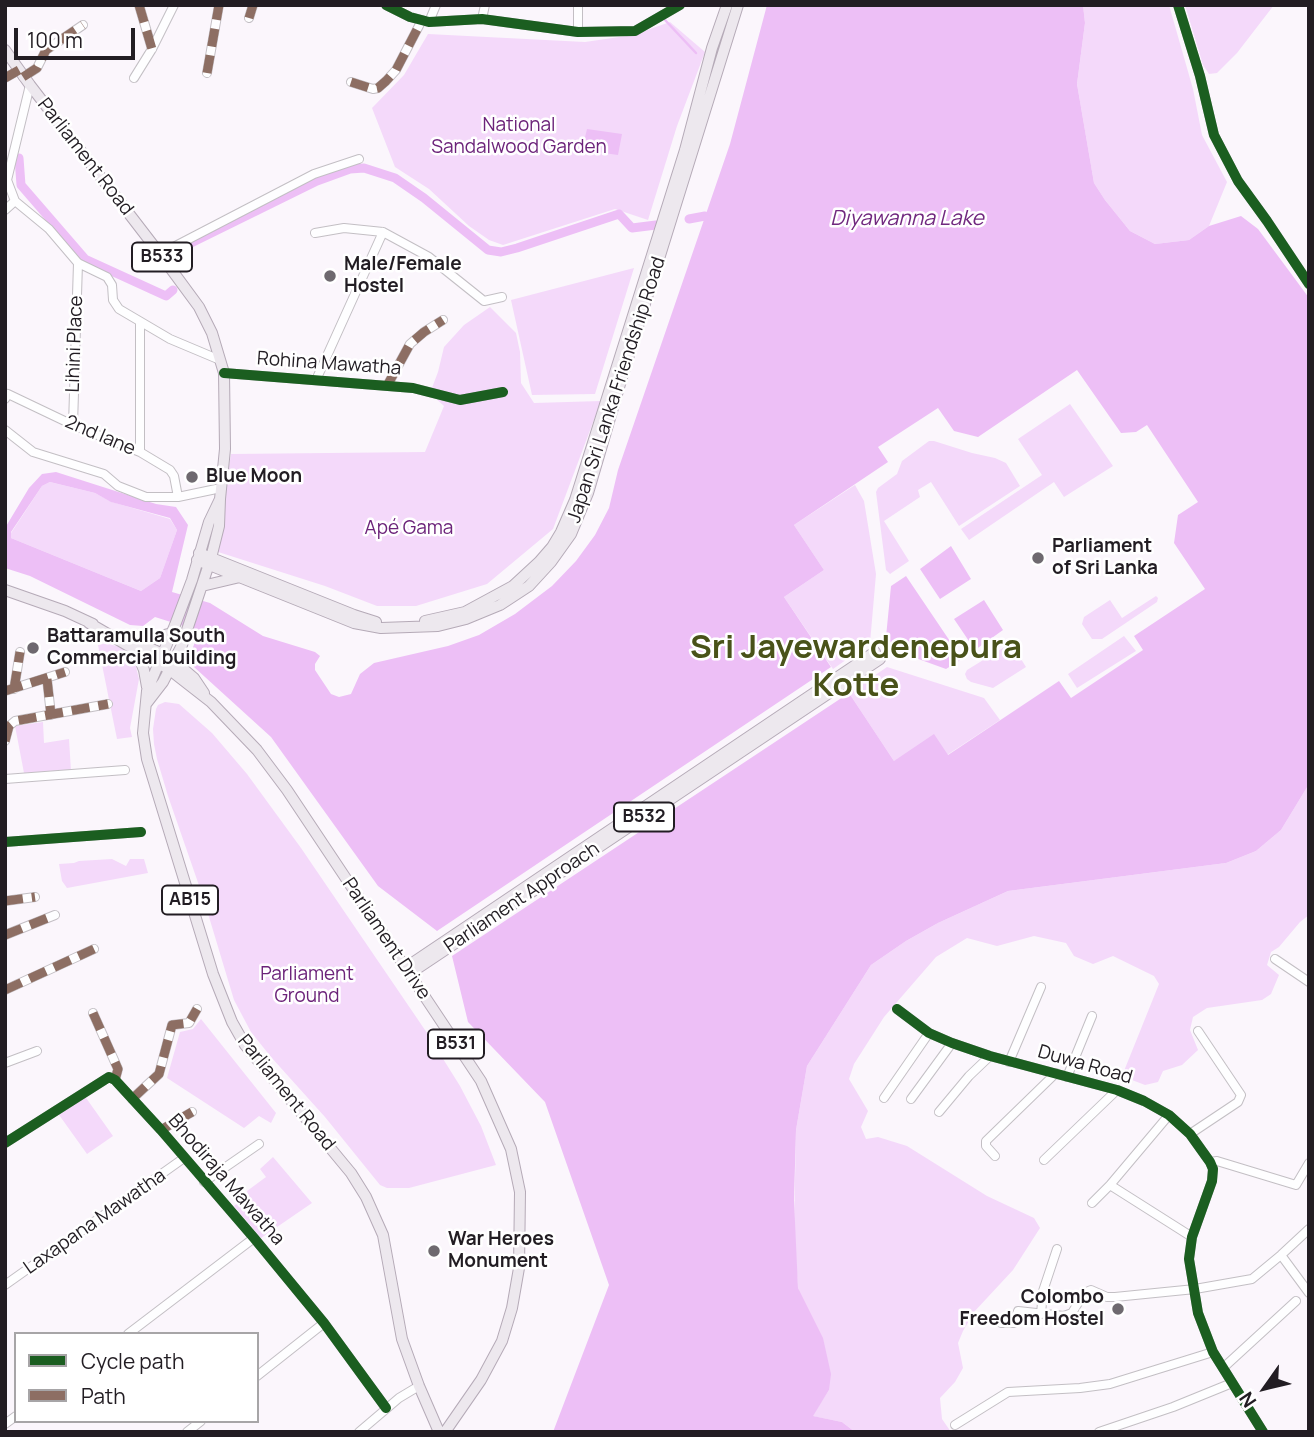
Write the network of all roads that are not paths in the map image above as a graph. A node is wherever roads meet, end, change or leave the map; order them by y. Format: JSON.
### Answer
{"nodes":[{"id":1,"x":139,"y":5,"type":"edge"},
{"id":2,"x":174,"y":5,"type":"edge"},
{"id":3,"x":219,"y":5,"type":"edge"},
{"id":4,"x":253,"y":5,"type":"edge"},
{"id":5,"x":386,"y":5,"type":"edge"},
{"id":6,"x":436,"y":5,"type":"edge"},
{"id":7,"x":485,"y":5,"type":"edge"},
{"id":8,"x":578,"y":5,"type":"edge"},
{"id":9,"x":680,"y":5,"type":"edge"},
{"id":10,"x":727,"y":5,"type":"edge"},
{"id":11,"x":738,"y":5,"type":"edge"},
{"id":12,"x":1178,"y":5,"type":"edge"},
{"id":13,"x":664,"y":10,"type":"edge"},
{"id":14,"x":249,"y":18,"type":"dead end"},
{"id":15,"x":482,"y":19,"type":"junction"},
{"id":16,"x":425,"y":21,"type":"junction"},
{"id":17,"x":83,"y":25,"type":"dead end"},
{"id":18,"x":578,"y":32,"type":"junction"},
{"id":19,"x":152,"y":49,"type":"junction"},
{"id":20,"x":5,"y":50,"type":"edge"},
{"id":21,"x":207,"y":73,"type":"dead end"},
{"id":22,"x":24,"y":77,"type":"junction"},
{"id":23,"x":5,"y":78,"type":"edge"},
{"id":24,"x":134,"y":78,"type":"dead end"},
{"id":25,"x":351,"y":82,"type":"dead end"},
{"id":26,"x":359,"y":159,"type":"dead end"},
{"id":27,"x":15,"y":201,"type":"junction"},
{"id":28,"x":5,"y":210,"type":"edge"},
{"id":29,"x":383,"y":232,"type":"junction"},
{"id":30,"x":315,"y":233,"type":"dead end"},
{"id":31,"x":160,"y":254,"type":"junction"},
{"id":32,"x":78,"y":263,"type":"junction"},
{"id":33,"x":1309,"y":284,"type":"edge"},
{"id":34,"x":502,"y":297,"type":"dead end"},
{"id":35,"x":443,"y":320,"type":"dead end"},
{"id":36,"x":140,"y":322,"type":"junction"},
{"id":37,"x":220,"y":360,"type":"junction"},
{"id":38,"x":224,"y":373,"type":"junction"},
{"id":39,"x":317,"y":380,"type":"junction"},
{"id":40,"x":387,"y":386,"type":"junction"},
{"id":41,"x":503,"y":392,"type":"dead end"},
{"id":42,"x":5,"y":399,"type":"edge"},
{"id":43,"x":73,"y":425,"type":"junction"},
{"id":44,"x":5,"y":430,"type":"edge"},
{"id":45,"x":139,"y":452,"type":"junction"},
{"id":46,"x":220,"y":494,"type":"junction"},
{"id":47,"x":178,"y":497,"type":"junction"},
{"id":48,"x":198,"y":556,"type":"junction"},
{"id":49,"x":210,"y":561,"type":"junction"},
{"id":50,"x":240,"y":577,"type":"junction"},
{"id":51,"x":201,"y":589,"type":"junction"},
{"id":52,"x":5,"y":590,"type":"edge"},
{"id":53,"x":173,"y":629,"type":"junction"},
{"id":54,"x":129,"y":642,"type":"junction"},
{"id":55,"x":182,"y":645,"type":"junction"},
{"id":56,"x":20,"y":653,"type":"dead end"},
{"id":57,"x":878,"y":655,"type":"dead end"},
{"id":58,"x":161,"y":658,"type":"junction"},
{"id":59,"x":172,"y":666,"type":"junction"},
{"id":60,"x":65,"y":673,"type":"dead end"},
{"id":61,"x":194,"y":678,"type":"junction"},
{"id":62,"x":47,"y":679,"type":"junction"},
{"id":63,"x":10,"y":690,"type":"edge"},
{"id":64,"x":147,"y":691,"type":"junction"},
{"id":65,"x":211,"y":702,"type":"junction"},
{"id":66,"x":108,"y":704,"type":"dead end"},
{"id":67,"x":146,"y":705,"type":"junction"},
{"id":68,"x":51,"y":715,"type":"junction"},
{"id":69,"x":5,"y":741,"type":"edge"},
{"id":70,"x":125,"y":770,"type":"dead end"},
{"id":71,"x":5,"y":779,"type":"edge"},
{"id":72,"x":141,"y":832,"type":"dead end"},
{"id":73,"x":5,"y":842,"type":"edge"},
{"id":74,"x":35,"y":897,"type":"dead end"},
{"id":75,"x":5,"y":901,"type":"edge"},
{"id":76,"x":55,"y":915,"type":"dead end"},
{"id":77,"x":5,"y":935,"type":"edge"},
{"id":78,"x":94,"y":949,"type":"dead end"},
{"id":79,"x":1275,"y":960,"type":"dead end"},
{"id":80,"x":407,"y":971,"type":"junction"},
{"id":81,"x":1307,"y":978,"type":"edge"},
{"id":82,"x":1041,"y":987,"type":"dead end"},
{"id":83,"x":5,"y":990,"type":"edge"},
{"id":84,"x":197,"y":1009,"type":"dead end"},
{"id":85,"x":897,"y":1009,"type":"dead end"},
{"id":86,"x":93,"y":1013,"type":"dead end"},
{"id":87,"x":1093,"y":1016,"type":"dead end"},
{"id":88,"x":1198,"y":1031,"type":"dead end"},
{"id":89,"x":929,"y":1033,"type":"junction"},
{"id":90,"x":951,"y":1043,"type":"junction"},
{"id":91,"x":37,"y":1051,"type":"dead end"},
{"id":92,"x":990,"y":1056,"type":"junction"},
{"id":93,"x":1009,"y":1062,"type":"junction"},
{"id":94,"x":5,"y":1063,"type":"edge"},
{"id":95,"x":1056,"y":1073,"type":"junction"},
{"id":96,"x":1068,"y":1077,"type":"junction"},
{"id":97,"x":115,"y":1080,"type":"junction"},
{"id":98,"x":1116,"y":1090,"type":"junction"},
{"id":99,"x":884,"y":1098,"type":"dead end"},
{"id":100,"x":132,"y":1099,"type":"junction"},
{"id":101,"x":911,"y":1099,"type":"dead end"},
{"id":102,"x":192,"y":1112,"type":"dead end"},
{"id":103,"x":939,"y":1112,"type":"dead end"},
{"id":104,"x":1169,"y":1115,"type":"junction"},
{"id":105,"x":162,"y":1130,"type":"junction"},
{"id":106,"x":1190,"y":1134,"type":"junction"},
{"id":107,"x":5,"y":1143,"type":"edge"},
{"id":108,"x":259,"y":1144,"type":"dead end"},
{"id":109,"x":995,"y":1156,"type":"dead end"},
{"id":110,"x":184,"y":1158,"type":"junction"},
{"id":111,"x":1044,"y":1160,"type":"dead end"},
{"id":112,"x":1210,"y":1162,"type":"junction"},
{"id":113,"x":1309,"y":1163,"type":"edge"},
{"id":114,"x":204,"y":1182,"type":"junction"},
{"id":115,"x":1110,"y":1185,"type":"junction"},
{"id":116,"x":1092,"y":1203,"type":"dead end"},
{"id":117,"x":1309,"y":1229,"type":"edge"},
{"id":118,"x":1192,"y":1237,"type":"junction"},
{"id":119,"x":254,"y":1238,"type":"junction"},
{"id":120,"x":1057,"y":1249,"type":"dead end"},
{"id":121,"x":1282,"y":1255,"type":"junction"},
{"id":122,"x":5,"y":1285,"type":"edge"},
{"id":123,"x":1195,"y":1289,"type":"junction"},
{"id":124,"x":1309,"y":1293,"type":"edge"},
{"id":125,"x":1296,"y":1301,"type":"dead end"},
{"id":126,"x":1041,"y":1314,"type":"junction"},
{"id":127,"x":324,"y":1323,"type":"junction"},
{"id":128,"x":1001,"y":1324,"type":"dead end"},
{"id":129,"x":131,"y":1332,"type":"edge"},
{"id":130,"x":1213,"y":1352,"type":"junction"},
{"id":131,"x":1223,"y":1368,"type":"junction"},
{"id":132,"x":259,"y":1374,"type":"edge"},
{"id":133,"x":1232,"y":1383,"type":"junction"},
{"id":134,"x":419,"y":1386,"type":"junction"},
{"id":135,"x":386,"y":1408,"type":"junction"},
{"id":136,"x":955,"y":1425,"type":"dead end"},
{"id":137,"x":1260,"y":1431,"type":"edge"},
{"id":138,"x":359,"y":1432,"type":"edge"},
{"id":139,"x":439,"y":1432,"type":"edge"},
{"id":140,"x":444,"y":1432,"type":"edge"},
{"id":141,"x":1099,"y":1432,"type":"edge"}],
"edges":[{"from":1,"to":19,"type":"street"},
{"from":2,"to":19,"type":"street"},
{"from":3,"to":21,"type":"street"},
{"from":4,"to":14,"type":"street"},
{"from":5,"to":16,"type":"street"},
{"from":6,"to":16,"type":"street"},
{"from":7,"to":15,"type":"street"},
{"from":8,"to":18,"type":"street"},
{"from":9,"to":13,"type":"street"},
{"from":10,"to":49,"type":"main road","name":"Japan Sri Lanka Friendship Road"},
{"from":11,"to":50,"type":"main road","name":"Japan Sri Lanka Friendship Road"},
{"from":12,"to":33,"type":"street"},
{"from":13,"to":18,"type":"street"},
{"from":15,"to":16,"type":"street"},
{"from":15,"to":18,"type":"street"},
{"from":16,"to":25,"type":"street"},
{"from":17,"to":22,"type":"street"},
{"from":19,"to":24,"type":"street"},
{"from":20,"to":22,"type":"main road","name":"Parliament Road","number":"B533"},
{"from":22,"to":23,"type":"street"},
{"from":22,"to":27,"type":"street"},
{"from":22,"to":31,"type":"main road","name":"Parliament Road","number":"B533"},
{"from":26,"to":31,"type":"street"},
{"from":27,"to":28,"type":"street"},
{"from":27,"to":32,"type":"street"},
{"from":29,"to":30,"type":"street"},
{"from":29,"to":34,"type":"street"},
{"from":29,"to":39,"type":"street","name":"Rohina Mawatha"},
{"from":31,"to":37,"type":"main road","name":"Parliament Road","number":"B533"},
{"from":32,"to":36,"type":"street"},
{"from":32,"to":43,"type":"street","name":"Lihini Place"},
{"from":35,"to":40,"type":"street","name":"Rohina Mawatha"},
{"from":36,"to":37,"type":"street"},
{"from":36,"to":45,"type":"street"},
{"from":37,"to":38,"type":"main road","name":"Parliament Road","number":"B533"},
{"from":38,"to":39,"type":"street","name":"Rohina Mawatha"},
{"from":38,"to":46,"type":"main road","name":"Parliament Road","number":"B533"},
{"from":39,"to":40,"type":"street","name":"Rohina Mawatha"},
{"from":40,"to":41,"type":"street","name":"Rohina Mawatha"},
{"from":42,"to":43,"type":"street","name":"2nd lane"},
{"from":43,"to":45,"type":"street","name":"2nd lane"},
{"from":44,"to":47,"type":"street"},
{"from":45,"to":47,"type":"street","name":"2nd lane"},
{"from":46,"to":47,"type":"street"},
{"from":46,"to":48,"type":"main road","name":"Parliament Road","number":"B533"},
{"from":46,"to":49,"type":"main road","name":"Parliament Road","number":"B533"},
{"from":48,"to":49,"type":"main road","name":"Japan Sri Lanka Friendship Road"},
{"from":48,"to":53,"type":"main road","name":"Parliament Road","number":"B533"},
{"from":49,"to":50,"type":"main road","name":"Japan Sri Lanka Friendship Road"},
{"from":49,"to":51,"type":"main road","name":"Parliament Road","number":"B533"},
{"from":50,"to":51,"type":"main road"},
{"from":51,"to":55,"type":"main road","name":"Parliament Road","number":"B533"},
{"from":52,"to":54,"type":"main road"},
{"from":53,"to":54,"type":"main road"},
{"from":53,"to":58,"type":"main road","name":"Parliament Road","number":"B533"},
{"from":54,"to":58,"type":"main road"},
{"from":54,"to":64,"type":"main road"},
{"from":55,"to":59,"type":"main road","name":"Parliament Road","number":"B533"},
{"from":55,"to":61,"type":"main road","number":"B531"},
{"from":56,"to":63,"type":"street"},
{"from":57,"to":80,"type":"main road","name":"Parliament Approach","number":"B532"},
{"from":58,"to":59,"type":"main road"},
{"from":58,"to":64,"type":"main road","name":"Parliament Road","number":"AB15"},
{"from":59,"to":61,"type":"main road","name":"Parliament Drive","number":"B531"},
{"from":59,"to":65,"type":"main road","name":"Parliament Drive","number":"B531"},
{"from":59,"to":67,"type":"main road","name":"Parliament Road","number":"AB15"},
{"from":60,"to":62,"type":"street"},
{"from":61,"to":65,"type":"main road","name":"Parliament Drive","number":"B531"},
{"from":62,"to":63,"type":"street"},
{"from":62,"to":68,"type":"street"},
{"from":64,"to":67,"type":"main road","name":"Parliament Road","number":"AB15"},
{"from":65,"to":80,"type":"main road","name":"Parliament Drive","number":"B531"},
{"from":66,"to":68,"type":"street"},
{"from":67,"to":134,"type":"main road","name":"Parliament Road","number":"AB15"},
{"from":68,"to":69,"type":"street"},
{"from":70,"to":71,"type":"street"},
{"from":72,"to":73,"type":"street"},
{"from":74,"to":75,"type":"street"},
{"from":76,"to":77,"type":"street"},
{"from":78,"to":83,"type":"street"},
{"from":79,"to":81,"type":"street"},
{"from":80,"to":140,"type":"main road","name":"Parliament Drive","number":"B531"},
{"from":82,"to":93,"type":"street"},
{"from":84,"to":100,"type":"street"},
{"from":85,"to":89,"type":"street","name":"Duwa Road"},
{"from":86,"to":97,"type":"street"},
{"from":87,"to":96,"type":"street"},
{"from":88,"to":106,"type":"street"},
{"from":89,"to":90,"type":"street","name":"Duwa Road"},
{"from":89,"to":99,"type":"street"},
{"from":90,"to":92,"type":"street","name":"Duwa Road"},
{"from":90,"to":101,"type":"street"},
{"from":91,"to":94,"type":"street"},
{"from":92,"to":93,"type":"street","name":"Duwa Road"},
{"from":92,"to":103,"type":"street"},
{"from":93,"to":95,"type":"street","name":"Duwa Road"},
{"from":95,"to":96,"type":"street","name":"Duwa Road"},
{"from":95,"to":109,"type":"street"},
{"from":96,"to":98,"type":"street","name":"Duwa Road"},
{"from":97,"to":100,"type":"street","name":"Bhodiraja Mawatha"},
{"from":97,"to":107,"type":"street"},
{"from":98,"to":104,"type":"street","name":"Duwa Road"},
{"from":98,"to":111,"type":"street"},
{"from":100,"to":105,"type":"street","name":"Bhodiraja Mawatha"},
{"from":102,"to":105,"type":"street"},
{"from":104,"to":106,"type":"street","name":"Duwa Road"},
{"from":104,"to":115,"type":"street"},
{"from":105,"to":110,"type":"street","name":"Bhodiraja Mawatha"},
{"from":106,"to":112,"type":"street","name":"Duwa Road"},
{"from":108,"to":114,"type":"street"},
{"from":110,"to":114,"type":"street","name":"Bhodiraja Mawatha"},
{"from":110,"to":122,"type":"street","name":"Laxapana Mawatha"},
{"from":112,"to":113,"type":"street"},
{"from":112,"to":118,"type":"street"},
{"from":114,"to":119,"type":"street","name":"Bhodiraja Mawatha"},
{"from":115,"to":116,"type":"street"},
{"from":115,"to":118,"type":"street"},
{"from":117,"to":121,"type":"street"},
{"from":118,"to":123,"type":"street"},
{"from":119,"to":127,"type":"street","name":"Bhodiraja Mawatha"},
{"from":119,"to":129,"type":"street"},
{"from":120,"to":126,"type":"street"},
{"from":121,"to":123,"type":"street"},
{"from":121,"to":124,"type":"street"},
{"from":123,"to":126,"type":"street"},
{"from":123,"to":130,"type":"street"},
{"from":125,"to":131,"type":"street"},
{"from":126,"to":128,"type":"street"},
{"from":127,"to":132,"type":"street"},
{"from":127,"to":135,"type":"street","name":"Bhodiraja Mawatha"},
{"from":130,"to":131,"type":"street"},
{"from":130,"to":136,"type":"street"},
{"from":131,"to":133,"type":"street"},
{"from":133,"to":137,"type":"street"},
{"from":133,"to":141,"type":"street"},
{"from":134,"to":135,"type":"street"},
{"from":134,"to":139,"type":"main road","name":"Parliament Road","number":"AB15"},
{"from":135,"to":138,"type":"street"}]}
